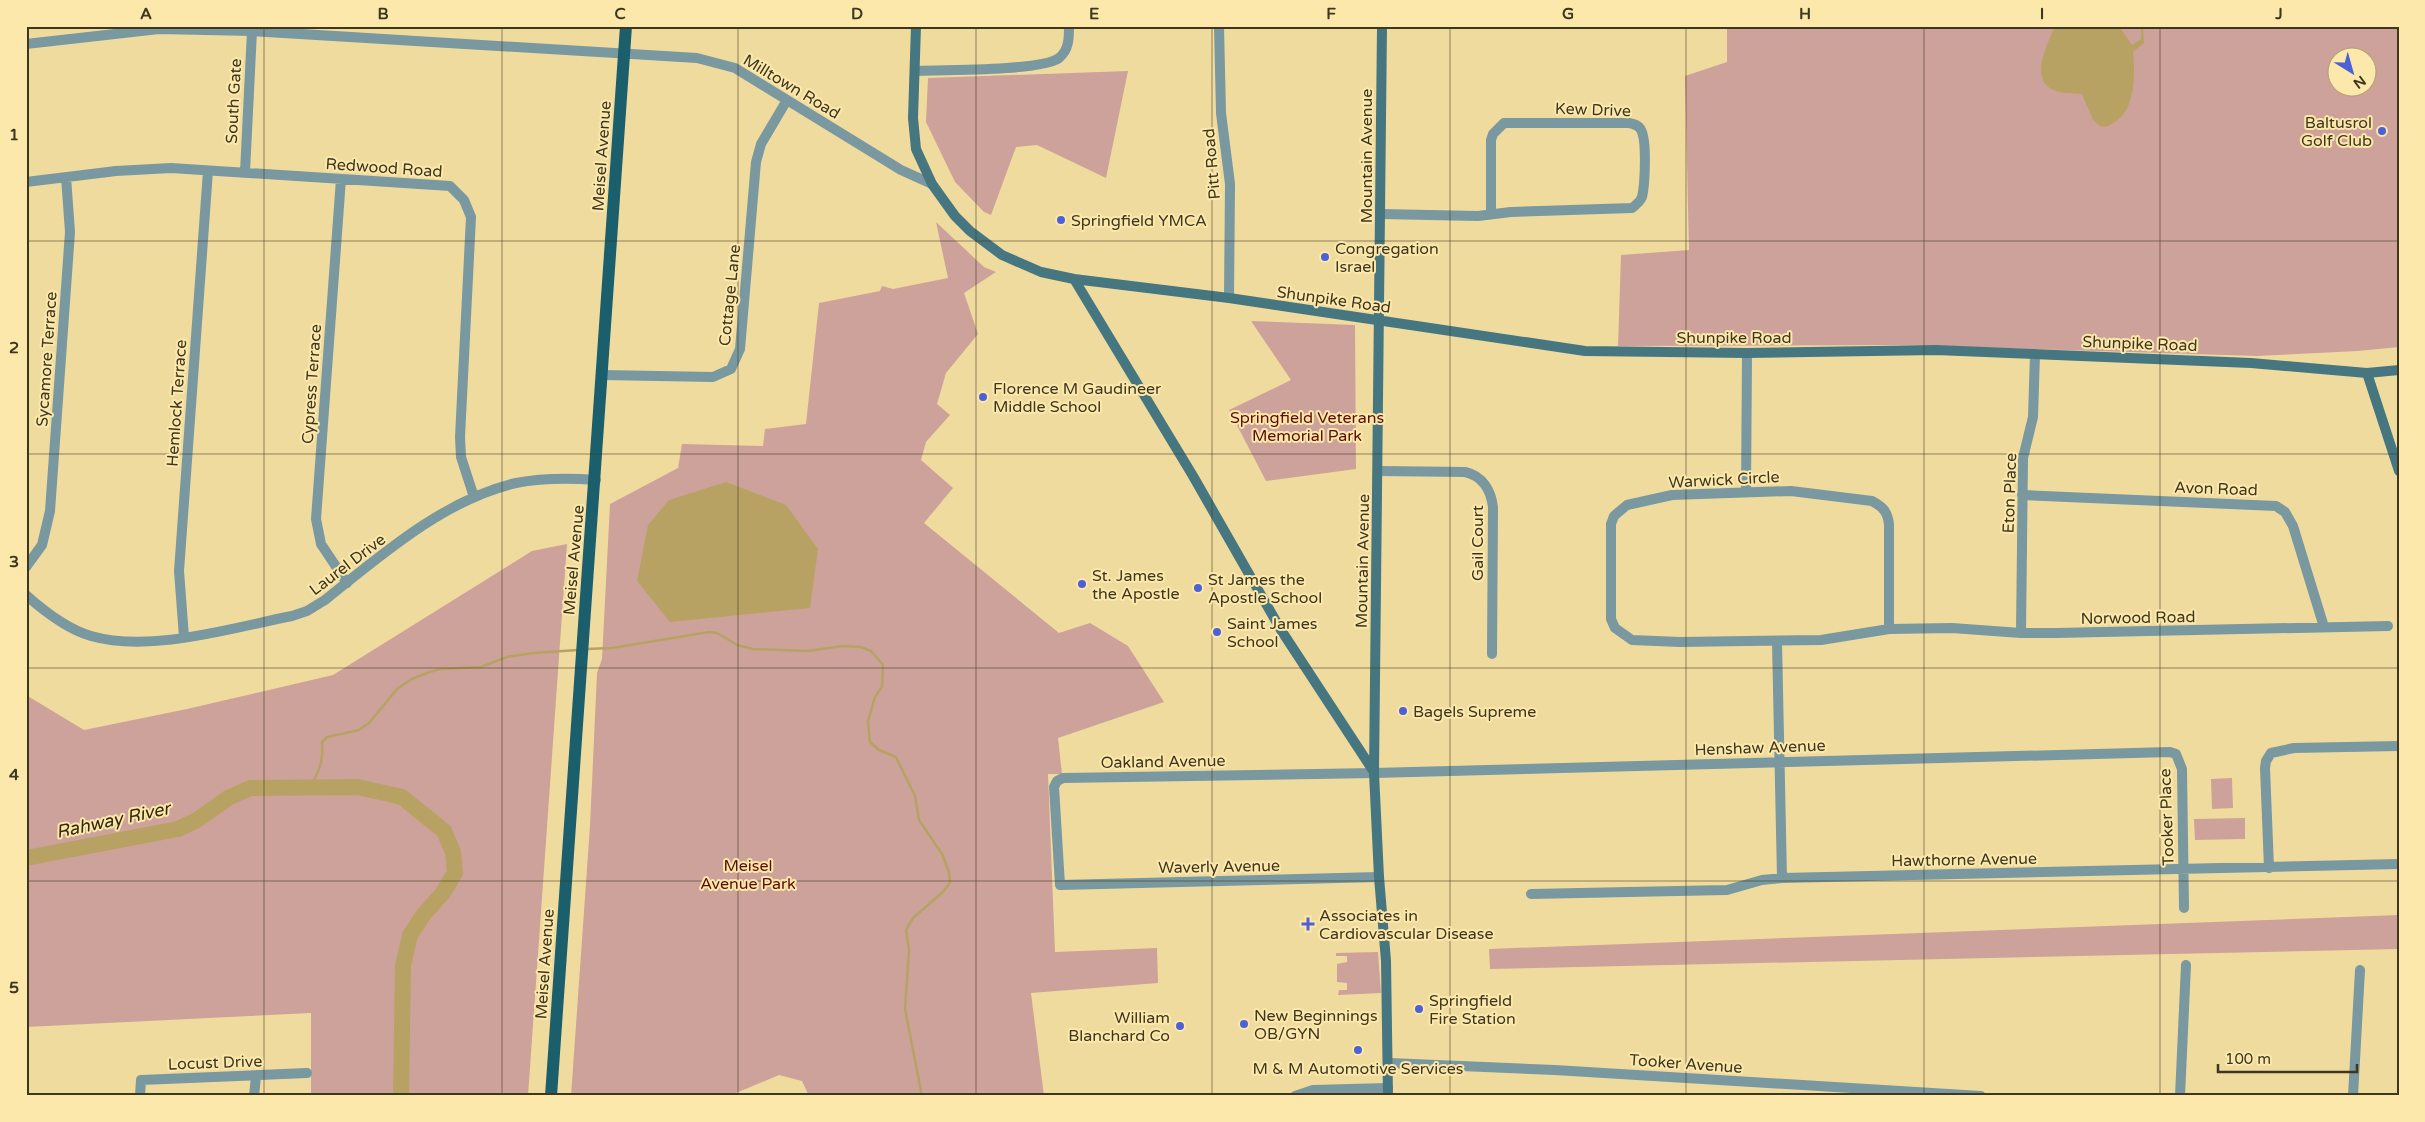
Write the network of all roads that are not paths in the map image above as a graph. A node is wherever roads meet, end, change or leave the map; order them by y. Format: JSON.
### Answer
{"nodes":[{"id":1,"x":626,"y":26,"type":"edge"},
{"id":2,"x":916,"y":26,"type":"edge"},
{"id":3,"x":1069,"y":26,"type":"edge"},
{"id":4,"x":1219,"y":26,"type":"edge"},
{"id":5,"x":1382,"y":26,"type":"edge"},
{"id":6,"x":80,"y":31,"type":"edge"},
{"id":7,"x":252,"y":31,"type":"junction"},
{"id":8,"x":26,"y":44,"type":"edge"},
{"id":9,"x":624,"y":54,"type":"junction"},
{"id":10,"x":915,"y":71,"type":"junction"},
{"id":11,"x":788,"y":100,"type":"junction"},
{"id":12,"x":208,"y":171,"type":"junction"},
{"id":13,"x":245,"y":172,"type":"junction"},
{"id":14,"x":66,"y":177,"type":"junction"},
{"id":15,"x":340,"y":179,"type":"junction"},
{"id":16,"x":26,"y":182,"type":"edge"},
{"id":17,"x":932,"y":184,"type":"junction"},
{"id":18,"x":1381,"y":214,"type":"junction"},
{"id":19,"x":1492,"y":214,"type":"junction"},
{"id":20,"x":1074,"y":279,"type":"junction"},
{"id":21,"x":1229,"y":298,"type":"junction"},
{"id":22,"x":1378,"y":320,"type":"junction"},
{"id":23,"x":1747,"y":353,"type":"junction"},
{"id":24,"x":2035,"y":354,"type":"junction"},
{"id":25,"x":2399,"y":370,"type":"edge"},
{"id":26,"x":602,"y":374,"type":"junction"},
{"id":27,"x":2367,"y":374,"type":"junction"},
{"id":28,"x":1378,"y":471,"type":"junction"},
{"id":29,"x":2399,"y":471,"type":"edge"},
{"id":30,"x":596,"y":480,"type":"junction"},
{"id":31,"x":1746,"y":492,"type":"junction"},
{"id":32,"x":2022,"y":495,"type":"junction"},
{"id":33,"x":474,"y":498,"type":"junction"},
{"id":34,"x":26,"y":567,"type":"edge"},
{"id":35,"x":347,"y":583,"type":"junction"},
{"id":36,"x":26,"y":595,"type":"edge"},
{"id":37,"x":2388,"y":626,"type":"dead end"},
{"id":38,"x":2324,"y":628,"type":"junction"},
{"id":39,"x":1889,"y":629,"type":"junction"},
{"id":40,"x":2021,"y":633,"type":"junction"},
{"id":41,"x":184,"y":637,"type":"junction"},
{"id":42,"x":1778,"y":642,"type":"junction"},
{"id":43,"x":1492,"y":654,"type":"dead end"},
{"id":44,"x":2399,"y":746,"type":"edge"},
{"id":45,"x":2147,"y":752,"type":"joint"},
{"id":46,"x":1779,"y":761,"type":"junction"},
{"id":47,"x":1374,"y":773,"type":"junction"},
{"id":48,"x":2399,"y":864,"type":"edge"},
{"id":49,"x":2269,"y":868,"type":"junction"},
{"id":50,"x":2183,"y":869,"type":"junction"},
{"id":51,"x":1379,"y":877,"type":"junction"},
{"id":52,"x":1782,"y":878,"type":"junction"},
{"id":53,"x":1060,"y":884,"type":"joint"},
{"id":54,"x":1531,"y":894,"type":"dead end"},
{"id":55,"x":2184,"y":908,"type":"dead end"},
{"id":56,"x":2186,"y":966,"type":"dead end"},
{"id":57,"x":2360,"y":970,"type":"dead end"},
{"id":58,"x":1389,"y":1063,"type":"junction"},
{"id":59,"x":307,"y":1072,"type":"dead end"},
{"id":60,"x":256,"y":1076,"type":"junction"},
{"id":61,"x":1388,"y":1092,"type":"edge"},
{"id":62,"x":140,"y":1096,"type":"edge"},
{"id":63,"x":254,"y":1096,"type":"edge"},
{"id":64,"x":551,"y":1096,"type":"edge"},
{"id":65,"x":1295,"y":1096,"type":"edge"},
{"id":66,"x":1981,"y":1096,"type":"edge"},
{"id":67,"x":2180,"y":1096,"type":"edge"},
{"id":68,"x":2353,"y":1096,"type":"edge"}],
"edges":[{"from":1,"to":9,"type":"main road","name":"Meisel Avenue"},
{"from":2,"to":10,"type":"street","name":"Shunpike Road"},
{"from":3,"to":10,"type":"street"},
{"from":4,"to":21,"type":"street","name":"Pitt Road"},
{"from":5,"to":18,"type":"street","name":"Mountain Avenue"},
{"from":6,"to":7,"type":"street","name":"Milltown Road"},
{"from":6,"to":8,"type":"street","name":"Milltown Road"},
{"from":7,"to":9,"type":"street","name":"Milltown Road"},
{"from":7,"to":13,"type":"street","name":"South Gate"},
{"from":9,"to":11,"type":"street","name":"Milltown Road"},
{"from":9,"to":26,"type":"main road","name":"Meisel Avenue"},
{"from":10,"to":17,"type":"street","name":"Shunpike Road"},
{"from":11,"to":17,"type":"street","name":"Milltown Road"},
{"from":11,"to":26,"type":"street","name":"Cottage Lane"},
{"from":12,"to":13,"type":"street","name":"Redwood Road"},
{"from":12,"to":14,"type":"street","name":"Redwood Road"},
{"from":12,"to":41,"type":"street","name":"Hemlock Terrace"},
{"from":13,"to":15,"type":"street","name":"Redwood Road"},
{"from":14,"to":16,"type":"street","name":"Redwood Road"},
{"from":14,"to":34,"type":"street","name":"Sycamore Terrace"},
{"from":15,"to":33,"type":"street","name":"Redwood Road"},
{"from":15,"to":35,"type":"street","name":"Cypress Terrace"},
{"from":17,"to":20,"type":"street","name":"Shunpike Road"},
{"from":18,"to":19,"type":"street","name":"Kew Drive"},
{"from":18,"to":22,"type":"street","name":"Mountain Avenue"},
{"from":19,"to":19,"type":"street","name":"Kew Drive"},
{"from":20,"to":21,"type":"street","name":"Shunpike Road"},
{"from":20,"to":47,"type":"street"},
{"from":21,"to":22,"type":"street","name":"Shunpike Road"},
{"from":22,"to":23,"type":"street","name":"Shunpike Road"},
{"from":22,"to":28,"type":"street","name":"Mountain Avenue"},
{"from":23,"to":24,"type":"street","name":"Shunpike Road"},
{"from":23,"to":31,"type":"street"},
{"from":24,"to":27,"type":"street","name":"Shunpike Road"},
{"from":24,"to":32,"type":"street","name":"Eton Place"},
{"from":25,"to":27,"type":"street","name":"Shunpike Road"},
{"from":26,"to":30,"type":"main road","name":"Meisel Avenue"},
{"from":27,"to":29,"type":"street"},
{"from":28,"to":43,"type":"street","name":"Gail Court"},
{"from":28,"to":47,"type":"street","name":"Mountain Avenue"},
{"from":30,"to":33,"type":"street","name":"Laurel Drive"},
{"from":30,"to":64,"type":"main road","name":"Meisel Avenue"},
{"from":31,"to":39,"type":"street","name":"Warwick Circle"},
{"from":31,"to":42,"type":"street","name":"Warwick Circle"},
{"from":32,"to":38,"type":"street","name":"Avon Road"},
{"from":32,"to":40,"type":"street","name":"Eton Place"},
{"from":33,"to":35,"type":"street","name":"Laurel Drive"},
{"from":35,"to":41,"type":"street","name":"Laurel Drive"},
{"from":36,"to":41,"type":"street","name":"Laurel Drive"},
{"from":37,"to":38,"type":"street","name":"Norwood Road"},
{"from":38,"to":40,"type":"street","name":"Norwood Road"},
{"from":39,"to":40,"type":"street","name":"Norwood Road"},
{"from":39,"to":42,"type":"street","name":"Warwick Circle"},
{"from":42,"to":46,"type":"street"},
{"from":44,"to":49,"type":"street"},
{"from":45,"to":46,"type":"street","name":"Henshaw Avenue"},
{"from":45,"to":50,"type":"street","name":"Tooker Place"},
{"from":46,"to":47,"type":"street","name":"Henshaw Avenue"},
{"from":46,"to":52,"type":"street"},
{"from":47,"to":51,"type":"street","name":"Mountain Avenue"},
{"from":47,"to":53,"type":"street","name":"Oakland Avenue"},
{"from":48,"to":49,"type":"street","name":"Hawthorne Avenue"},
{"from":49,"to":50,"type":"street","name":"Hawthorne Avenue"},
{"from":50,"to":52,"type":"street","name":"Hawthorne Avenue"},
{"from":50,"to":55,"type":"street","name":"Tooker Place"},
{"from":51,"to":53,"type":"street","name":"Waverly Avenue"},
{"from":51,"to":58,"type":"street","name":"Mountain Avenue"},
{"from":52,"to":54,"type":"street","name":"Hawthorne Avenue"},
{"from":56,"to":67,"type":"street"},
{"from":57,"to":68,"type":"street"},
{"from":58,"to":61,"type":"street","name":"Mountain Avenue"},
{"from":58,"to":66,"type":"street","name":"Tooker Avenue"},
{"from":59,"to":60,"type":"street","name":"Locust Drive"},
{"from":60,"to":62,"type":"street","name":"Locust Drive"},
{"from":60,"to":63,"type":"street"},
{"from":61,"to":65,"type":"street"}]}
